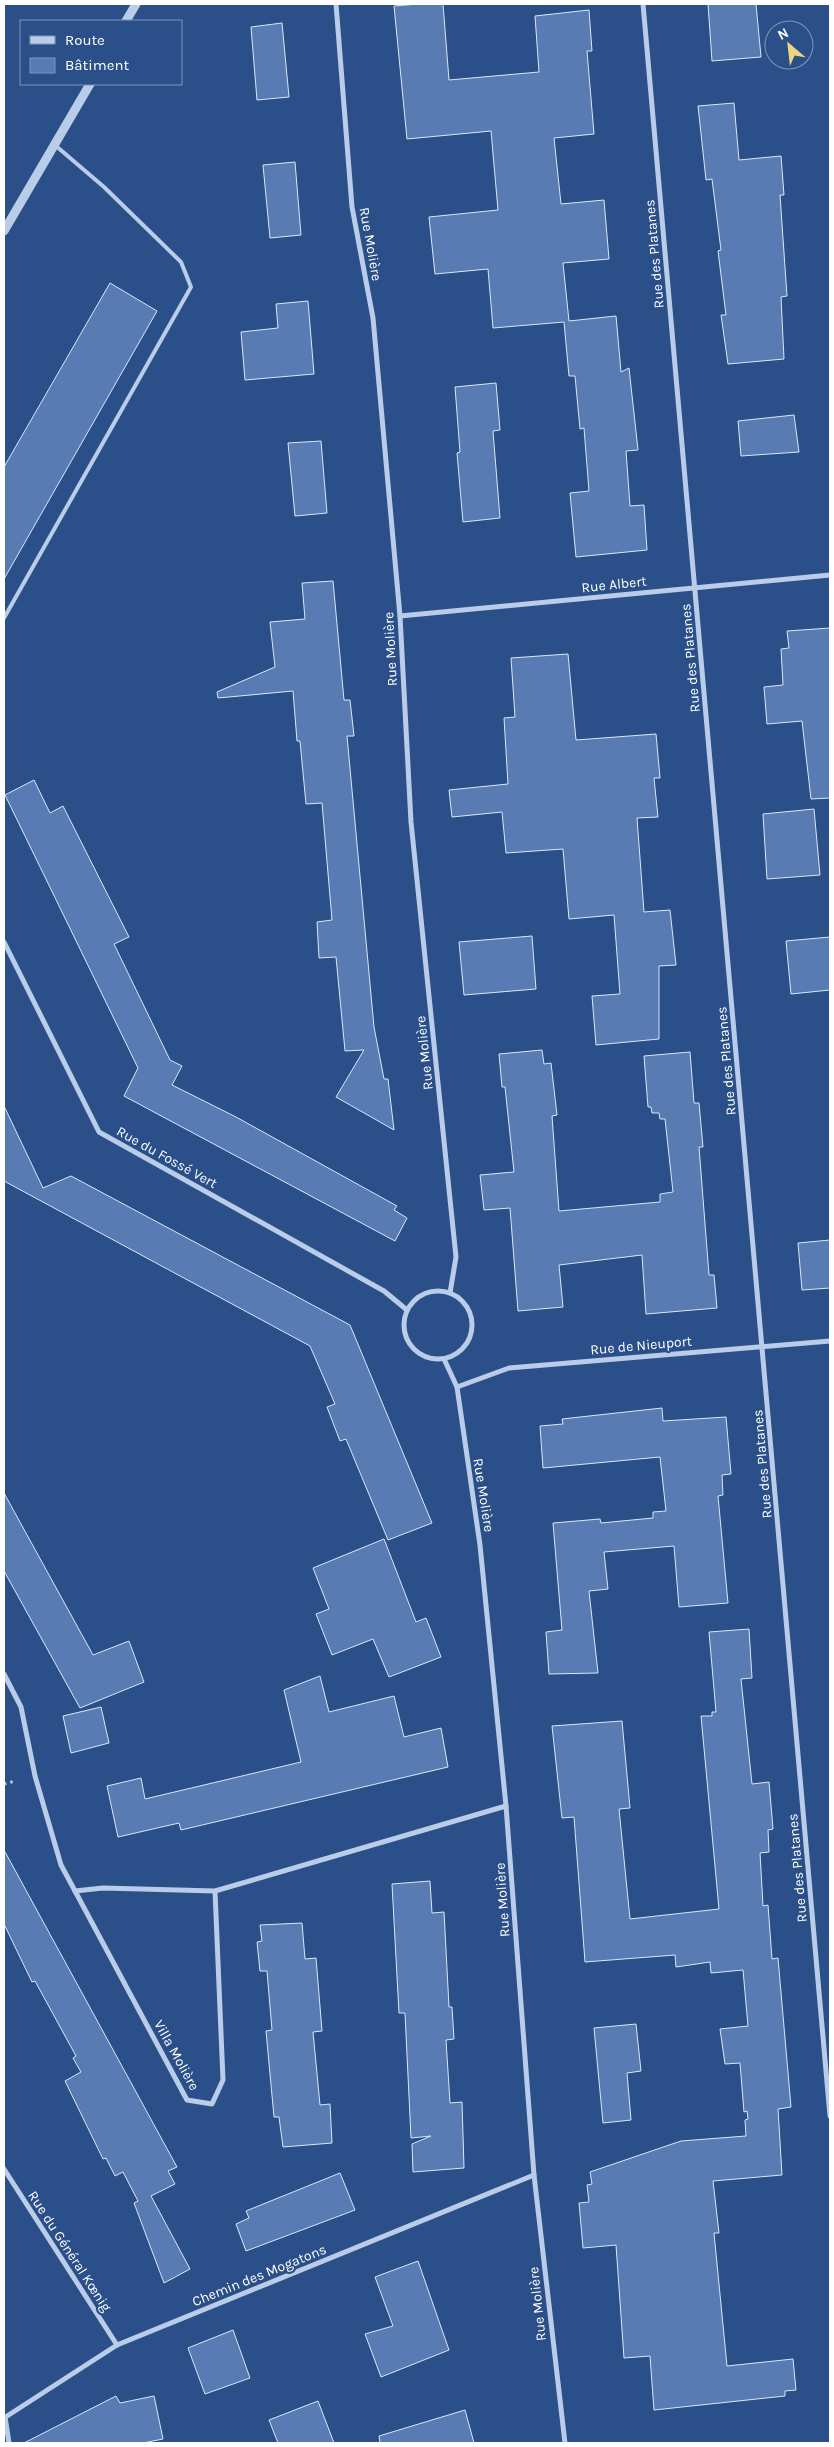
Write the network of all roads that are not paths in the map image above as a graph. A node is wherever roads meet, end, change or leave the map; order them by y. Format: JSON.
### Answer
{"nodes":[{"id":1,"x":136,"y":4,"type":"edge"},
{"id":2,"x":336,"y":4,"type":"edge"},
{"id":3,"x":643,"y":4,"type":"edge"},
{"id":4,"x":127,"y":20,"type":"edge"},
{"id":5,"x":89,"y":85,"type":"edge"},
{"id":6,"x":54,"y":145,"type":"junction"},
{"id":7,"x":4,"y":231,"type":"edge"},
{"id":8,"x":830,"y":575,"type":"edge"},
{"id":9,"x":695,"y":587,"type":"junction"},
{"id":10,"x":400,"y":616,"type":"junction"},
{"id":11,"x":4,"y":618,"type":"edge"},
{"id":12,"x":4,"y":942,"type":"edge"},
{"id":13,"x":450,"y":1293,"type":"junction"},
{"id":14,"x":407,"y":1310,"type":"junction"},
{"id":15,"x":830,"y":1341,"type":"edge"},
{"id":16,"x":763,"y":1346,"type":"junction"},
{"id":17,"x":444,"y":1359,"type":"junction"},
{"id":18,"x":457,"y":1387,"type":"junction"},
{"id":19,"x":4,"y":1674,"type":"edge"},
{"id":20,"x":506,"y":1806,"type":"junction"},
{"id":21,"x":75,"y":1891,"type":"junction"},
{"id":22,"x":215,"y":1891,"type":"junction"},
{"id":23,"x":830,"y":2116,"type":"edge"},
{"id":24,"x":4,"y":2169,"type":"edge"},
{"id":25,"x":534,"y":2175,"type":"junction"},
{"id":26,"x":117,"y":2345,"type":"junction"},
{"id":27,"x":4,"y":2417,"type":"edge"},
{"id":28,"x":9,"y":2443,"type":"edge"},
{"id":29,"x":565,"y":2443,"type":"edge"}],
"edges":[{"from":1,"to":4,"type":"street"},
{"from":2,"to":10,"type":"street","name":"Rue Molière"},
{"from":3,"to":9,"type":"street","name":"Rue des Platanes"},
{"from":5,"to":6,"type":"street"},
{"from":6,"to":7,"type":"street"},
{"from":6,"to":11,"type":"lane"},
{"from":8,"to":9,"type":"street","name":"Rue Albert"},
{"from":9,"to":10,"type":"street","name":"Rue Albert"},
{"from":9,"to":16,"type":"street","name":"Rue des Platanes"},
{"from":10,"to":13,"type":"street","name":"Rue Molière"},
{"from":12,"to":14,"type":"street","name":"Rue du Fossé Vert"},
{"from":13,"to":14,"type":"street"},
{"from":13,"to":17,"type":"street"},
{"from":14,"to":17,"type":"street"},
{"from":15,"to":16,"type":"street","name":"Rue de Nieuport"},
{"from":16,"to":18,"type":"street","name":"Rue de Nieuport"},
{"from":16,"to":23,"type":"street","name":"Rue des Platanes"},
{"from":17,"to":18,"type":"street","name":"Rue Molière"},
{"from":18,"to":20,"type":"street","name":"Rue Molière"},
{"from":19,"to":21,"type":"street","name":"Villa Molière"},
{"from":20,"to":22,"type":"street"},
{"from":20,"to":25,"type":"street","name":"Rue Molière"},
{"from":21,"to":22,"type":"street"},
{"from":21,"to":22,"type":"street","name":"Villa Molière"},
{"from":24,"to":26,"type":"street","name":"Rue du Général Kœnig"},
{"from":25,"to":26,"type":"street","name":"Chemin des Mogatons"},
{"from":25,"to":29,"type":"street","name":"Rue Molière"},
{"from":26,"to":27,"type":"street","name":"Chemin des Mogatons"},
{"from":27,"to":28,"type":"street"}]}
